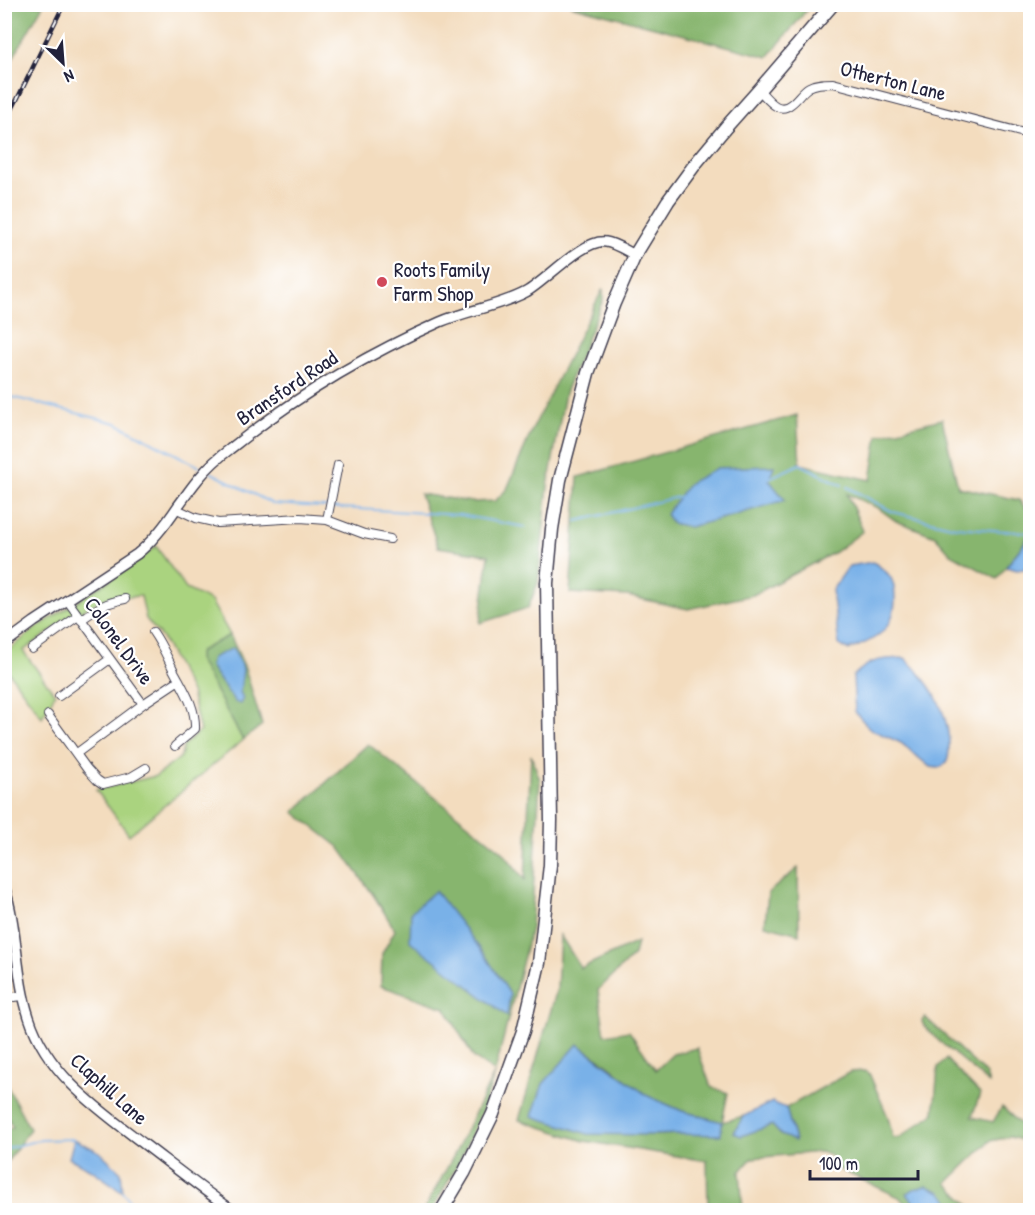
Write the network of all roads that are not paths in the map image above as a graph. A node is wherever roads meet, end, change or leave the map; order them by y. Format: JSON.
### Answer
{"nodes":[{"id":1,"x":833,"y":4,"type":"edge"},
{"id":2,"x":759,"y":90,"type":"junction"},
{"id":3,"x":1030,"y":132,"type":"edge"},
{"id":4,"x":635,"y":255,"type":"junction"},
{"id":5,"x":338,"y":465,"type":"dead end"},
{"id":6,"x":177,"y":509,"type":"junction"},
{"id":7,"x":327,"y":520,"type":"junction"},
{"id":8,"x":390,"y":539,"type":"dead end"},
{"id":9,"x":125,"y":599,"type":"dead end"},
{"id":10,"x":67,"y":600,"type":"junction"},
{"id":11,"x":80,"y":618,"type":"junction"},
{"id":12,"x":153,"y":632,"type":"dead end"},
{"id":13,"x":4,"y":644,"type":"edge"},
{"id":14,"x":32,"y":649,"type":"dead end"},
{"id":15,"x":110,"y":659,"type":"junction"},
{"id":16,"x":179,"y":680,"type":"junction"},
{"id":17,"x":59,"y":696,"type":"dead end"},
{"id":18,"x":143,"y":704,"type":"junction"},
{"id":19,"x":48,"y":715,"type":"dead end"},
{"id":20,"x":175,"y":746,"type":"dead end"},
{"id":21,"x":76,"y":753,"type":"junction"},
{"id":22,"x":146,"y":768,"type":"dead end"},
{"id":23,"x":4,"y":886,"type":"edge"},
{"id":24,"x":10,"y":940,"type":"edge"},
{"id":25,"x":4,"y":994,"type":"edge"},
{"id":26,"x":23,"y":996,"type":"junction"},
{"id":27,"x":232,"y":1210,"type":"edge"},
{"id":28,"x":442,"y":1210,"type":"edge"}],
"edges":[{"from":1,"to":2,"type":"highway"},
{"from":2,"to":3,"type":"street","name":"Otherton Lane"},
{"from":2,"to":4,"type":"highway"},
{"from":4,"to":6,"type":"street","name":"Bransford Road"},
{"from":4,"to":28,"type":"highway"},
{"from":5,"to":7,"type":"street"},
{"from":6,"to":7,"type":"street"},
{"from":6,"to":10,"type":"street","name":"Bransford Road"},
{"from":7,"to":8,"type":"street"},
{"from":9,"to":11,"type":"street"},
{"from":10,"to":11,"type":"street","name":"Colonel Drive"},
{"from":10,"to":13,"type":"street","name":"Bransford Road"},
{"from":11,"to":14,"type":"street"},
{"from":11,"to":15,"type":"street","name":"Colonel Drive"},
{"from":12,"to":16,"type":"street","name":"Colonel Drive"},
{"from":15,"to":17,"type":"street"},
{"from":15,"to":18,"type":"street","name":"Colonel Drive"},
{"from":16,"to":18,"type":"street","name":"Colonel Drive"},
{"from":16,"to":20,"type":"street","name":"Colonel Drive"},
{"from":18,"to":21,"type":"street","name":"Colonel Drive"},
{"from":19,"to":21,"type":"street"},
{"from":21,"to":22,"type":"street"},
{"from":23,"to":24,"type":"street","name":"Claphill Lane"},
{"from":24,"to":26,"type":"street","name":"Claphill Lane"},
{"from":25,"to":26,"type":"street"},
{"from":26,"to":27,"type":"street","name":"Claphill Lane"}]}
